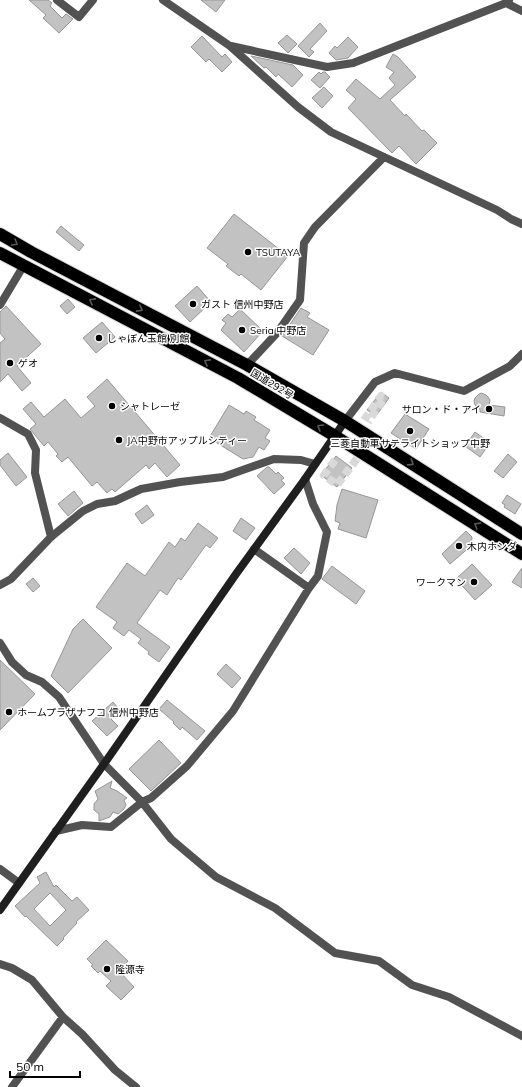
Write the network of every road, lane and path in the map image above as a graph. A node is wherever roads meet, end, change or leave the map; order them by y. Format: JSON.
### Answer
{"nodes":[{"id":1,"x":57,"y":0,"type":"edge"},
{"id":2,"x":94,"y":0,"type":"edge"},
{"id":3,"x":163,"y":0,"type":"edge"},
{"id":4,"x":507,"y":1,"type":"edge"},
{"id":5,"x":522,"y":11,"type":"edge"},
{"id":6,"x":230,"y":46,"type":"junction"},
{"id":7,"x":384,"y":157,"type":"junction"},
{"id":8,"x":522,"y":224,"type":"edge"},
{"id":9,"x":0,"y":234,"type":"edge"},
{"id":10,"x":0,"y":253,"type":"edge"},
{"id":11,"x":24,"y":265,"type":"junction"},
{"id":12,"x":0,"y":305,"type":"edge"},
{"id":13,"x":522,"y":354,"type":"edge"},
{"id":14,"x":247,"y":365,"type":"junction"},
{"id":15,"x":0,"y":418,"type":"edge"},
{"id":16,"x":345,"y":421,"type":"junction"},
{"id":17,"x":335,"y":436,"type":"junction"},
{"id":18,"x":315,"y":464,"type":"junction"},
{"id":19,"x":305,"y":479,"type":"junction"},
{"id":20,"x":522,"y":534,"type":"edge"},
{"id":21,"x":51,"y":537,"type":"junction"},
{"id":22,"x":254,"y":549,"type":"junction"},
{"id":23,"x":522,"y":554,"type":"edge"},
{"id":24,"x":0,"y":585,"type":"edge"},
{"id":25,"x":309,"y":588,"type":"junction"},
{"id":26,"x":0,"y":643,"type":"edge"},
{"id":27,"x":104,"y":764,"type":"junction"},
{"id":28,"x":142,"y":802,"type":"junction"},
{"id":29,"x":56,"y":831,"type":"junction"},
{"id":30,"x":0,"y":869,"type":"edge"},
{"id":31,"x":19,"y":883,"type":"junction"},
{"id":32,"x":0,"y":910,"type":"edge"},
{"id":33,"x":0,"y":964,"type":"edge"},
{"id":34,"x":63,"y":1017,"type":"junction"},
{"id":35,"x":522,"y":1036,"type":"edge"},
{"id":36,"x":12,"y":1087,"type":"edge"},
{"id":37,"x":136,"y":1087,"type":"edge"}],
"edges":[{"from":1,"to":2,"type":"street"},
{"from":3,"to":6,"type":"street"},
{"from":4,"to":5,"type":"street"},
{"from":4,"to":6,"type":"street"},
{"from":6,"to":7,"type":"street"},
{"from":7,"to":8,"type":"street"},
{"from":7,"to":14,"type":"street"},
{"from":9,"to":14,"type":"highway","name":"国道292号","one_way":true},
{"from":10,"to":11,"type":"highway","name":"国道292号"},
{"from":11,"to":12,"type":"street"},
{"from":17,"to":11,"type":"highway","name":"国道292号","one_way":true},
{"from":13,"to":16,"type":"street"},
{"from":14,"to":16,"type":"highway","name":"国道292号"},
{"from":15,"to":21,"type":"street"},
{"from":16,"to":17,"type":"street"},
{"from":16,"to":20,"type":"highway","name":"国道292号","one_way":true},
{"from":17,"to":18,"type":"street"},
{"from":23,"to":17,"type":"highway","name":"国道292号","one_way":true},
{"from":18,"to":19,"type":"street"},
{"from":18,"to":21,"type":"street"},
{"from":19,"to":22,"type":"street"},
{"from":19,"to":25,"type":"street"},
{"from":21,"to":24,"type":"street"},
{"from":22,"to":25,"type":"street"},
{"from":22,"to":27,"type":"street"},
{"from":25,"to":28,"type":"street"},
{"from":26,"to":27,"type":"street"},
{"from":27,"to":28,"type":"street"},
{"from":27,"to":29,"type":"street"},
{"from":28,"to":29,"type":"street"},
{"from":28,"to":35,"type":"street"},
{"from":29,"to":31,"type":"street"},
{"from":30,"to":31,"type":"street"},
{"from":31,"to":32,"type":"street"},
{"from":33,"to":34,"type":"street"},
{"from":34,"to":36,"type":"street"},
{"from":34,"to":37,"type":"street"}]}
